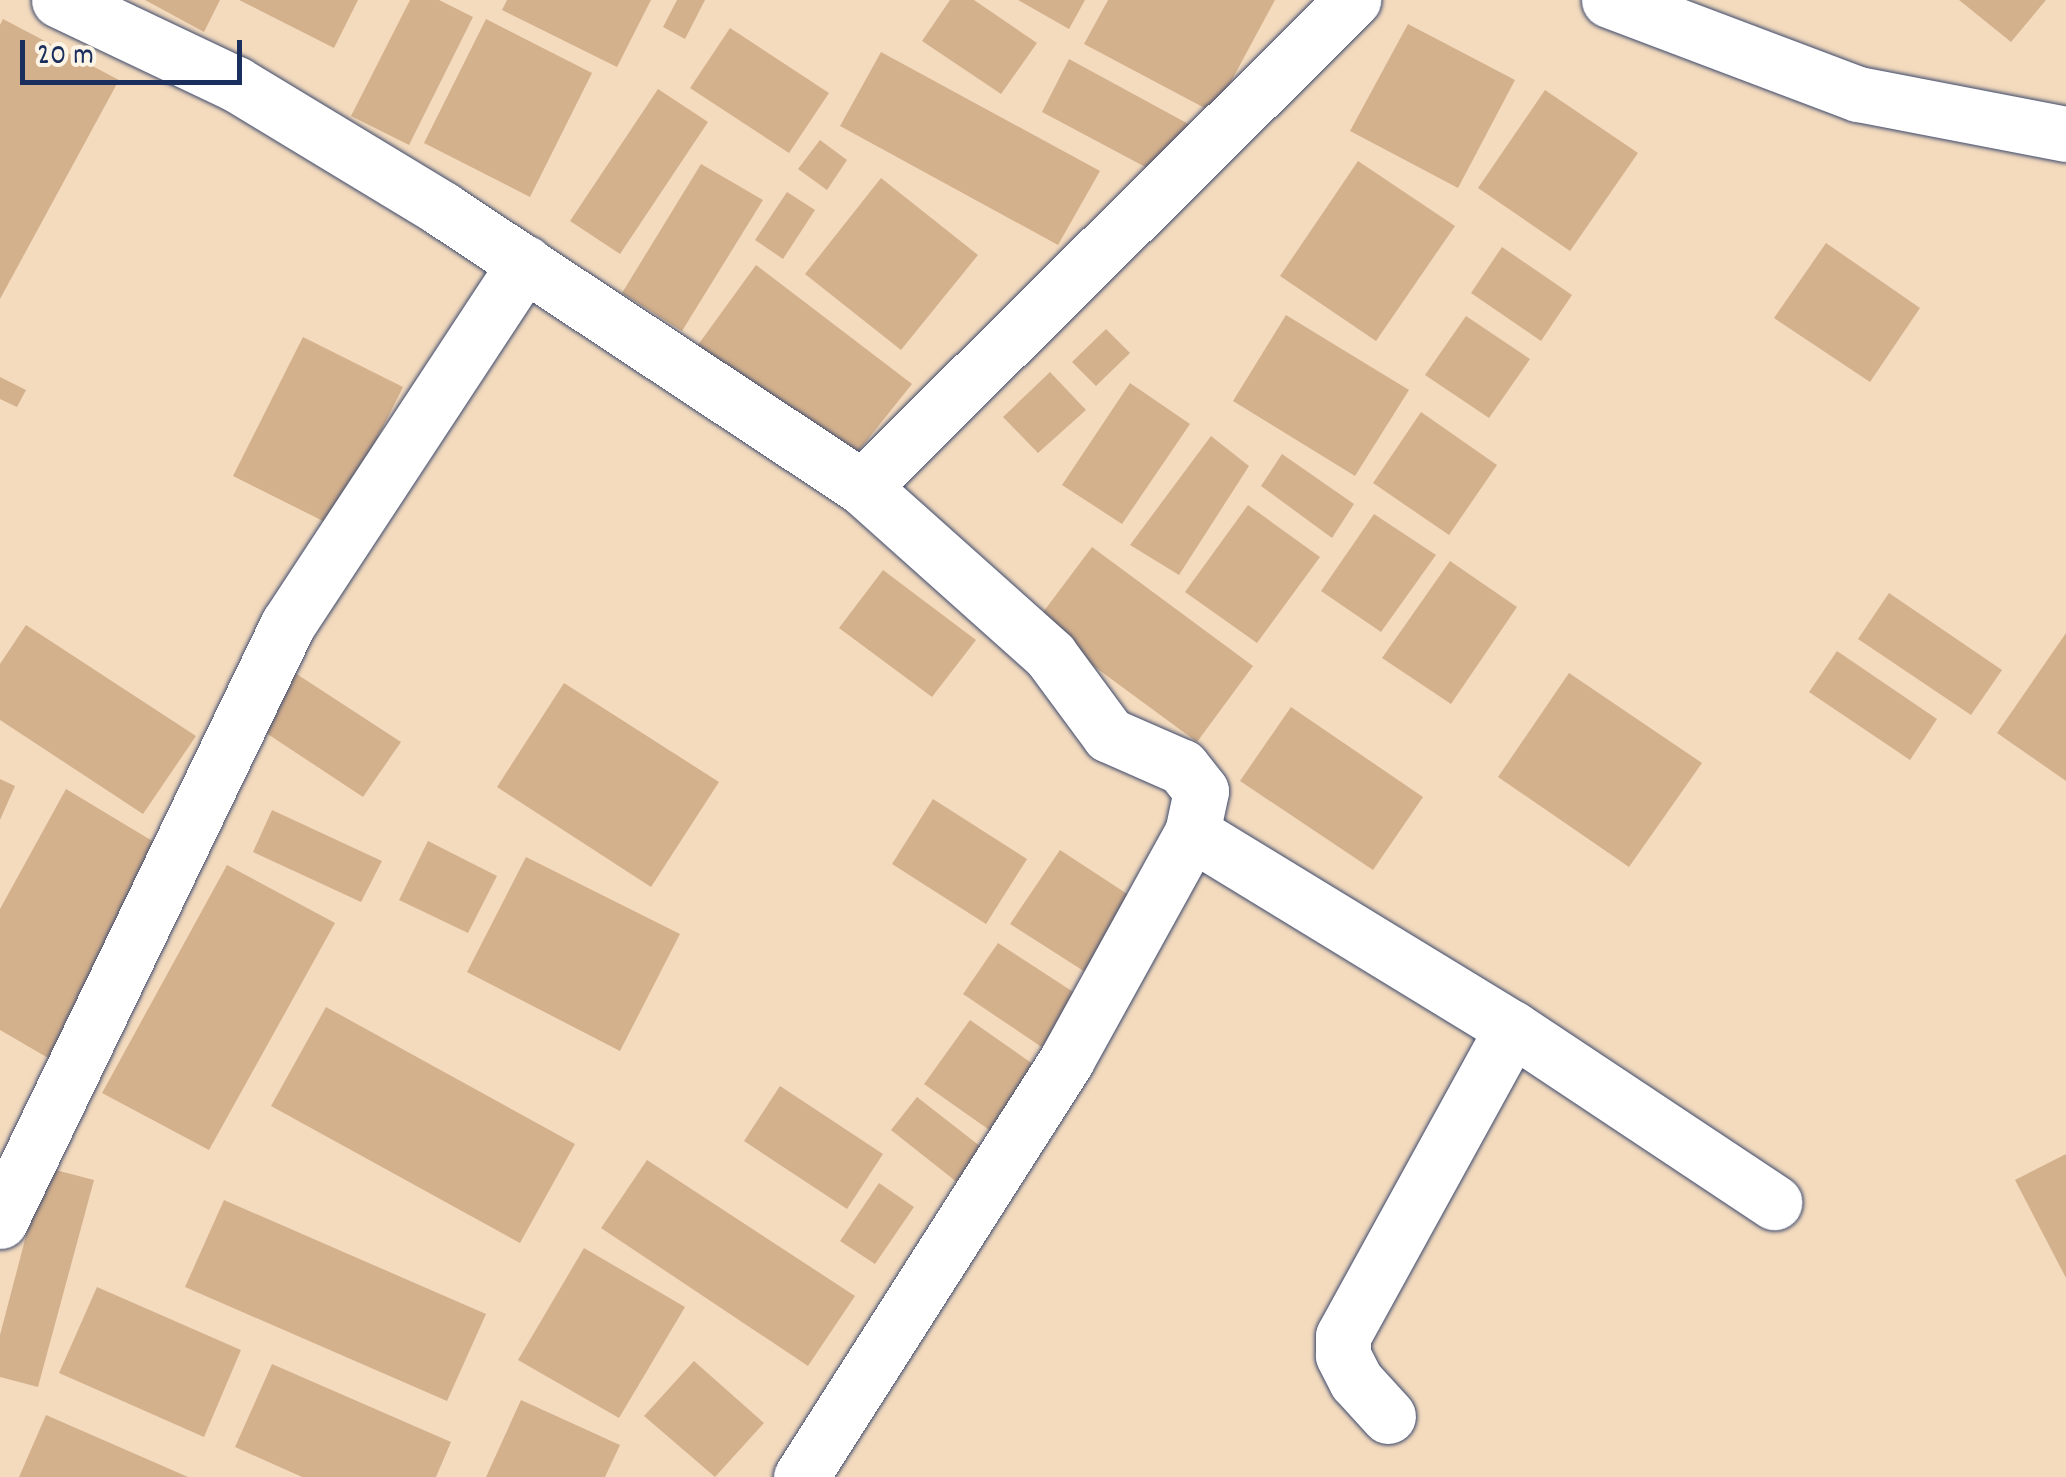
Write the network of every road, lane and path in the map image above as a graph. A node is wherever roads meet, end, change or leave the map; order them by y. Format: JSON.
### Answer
{"nodes":[{"id":1,"x":58,"y":0,"type":"edge"},
{"id":2,"x":1353,"y":0,"type":"edge"},
{"id":3,"x":1609,"y":0,"type":"edge"},
{"id":4,"x":2066,"y":134,"type":"edge"},
{"id":5,"x":525,"y":263,"type":"junction"},
{"id":6,"x":862,"y":487,"type":"junction"},
{"id":7,"x":1192,"y":833,"type":"junction"},
{"id":8,"x":1512,"y":1028,"type":"junction"},
{"id":9,"x":1774,"y":1202,"type":"dead end"},
{"id":10,"x":0,"y":1220,"type":"edge"},
{"id":11,"x":1388,"y":1416,"type":"dead end"},
{"id":12,"x":801,"y":1477,"type":"edge"}],
"edges":[{"from":1,"to":5,"type":"street"},
{"from":2,"to":6,"type":"street"},
{"from":3,"to":4,"type":"street"},
{"from":5,"to":6,"type":"street"},
{"from":5,"to":10,"type":"street"},
{"from":6,"to":7,"type":"street"},
{"from":7,"to":8,"type":"street"},
{"from":7,"to":12,"type":"street"},
{"from":8,"to":9,"type":"street"},
{"from":8,"to":11,"type":"street"}]}
